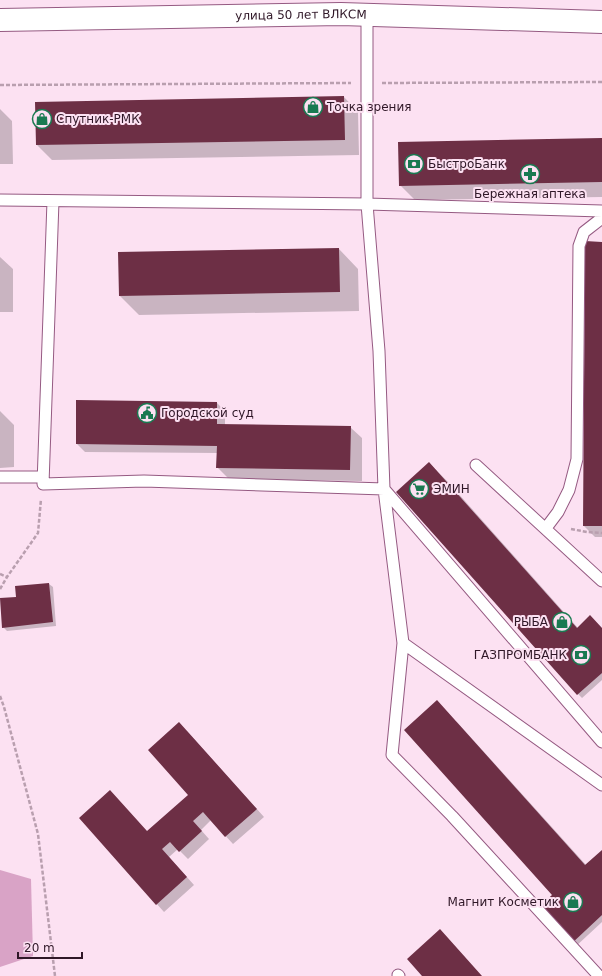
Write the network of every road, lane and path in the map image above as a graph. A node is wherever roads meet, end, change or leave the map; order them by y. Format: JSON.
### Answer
{"nodes":[{"id":1,"x":341,"y":7,"type":"edge"},
{"id":2,"x":367,"y":14,"type":"junction"},
{"id":3,"x":0,"y":20,"type":"edge"},
{"id":4,"x":602,"y":22,"type":"edge"},
{"id":5,"x":602,"y":82,"type":"edge"},
{"id":6,"x":356,"y":83,"type":"dead end"},
{"id":7,"x":380,"y":83,"type":"dead end"},
{"id":8,"x":0,"y":85,"type":"edge"},
{"id":9,"x":0,"y":200,"type":"edge"},
{"id":10,"x":53,"y":201,"type":"junction"},
{"id":11,"x":367,"y":204,"type":"junction"},
{"id":12,"x":602,"y":211,"type":"edge"},
{"id":13,"x":602,"y":218,"type":"edge"},
{"id":14,"x":476,"y":464,"type":"dead end"},
{"id":15,"x":0,"y":478,"type":"edge"},
{"id":16,"x":43,"y":481,"type":"junction"},
{"id":17,"x":384,"y":489,"type":"junction"},
{"id":18,"x":549,"y":524,"type":"junction"},
{"id":19,"x":602,"y":533,"type":"edge"},
{"id":20,"x":0,"y":574,"type":"edge"},
{"id":21,"x":7,"y":577,"type":"junction"},
{"id":22,"x":602,"y":581,"type":"edge"},
{"id":23,"x":0,"y":589,"type":"edge"},
{"id":24,"x":403,"y":643,"type":"junction"},
{"id":25,"x":0,"y":696,"type":"edge"},
{"id":26,"x":602,"y":742,"type":"edge"},
{"id":27,"x":602,"y":785,"type":"edge"},
{"id":28,"x":55,"y":976,"type":"edge"},
{"id":29,"x":599,"y":976,"type":"edge"}],
"edges":[{"from":1,"to":2,"type":"street","name":"улица 50 лет ВЛКСМ"},
{"from":1,"to":3,"type":"street","name":"улица 50 лет ВЛКСМ"},
{"from":2,"to":4,"type":"street","name":"улица 50 лет ВЛКСМ"},
{"from":2,"to":11,"type":"lane"},
{"from":5,"to":7,"type":"path"},
{"from":6,"to":8,"type":"path"},
{"from":9,"to":10,"type":"lane"},
{"from":10,"to":11,"type":"lane"},
{"from":10,"to":16,"type":"lane"},
{"from":11,"to":12,"type":"lane"},
{"from":11,"to":17,"type":"lane"},
{"from":13,"to":18,"type":"lane"},
{"from":14,"to":18,"type":"lane"},
{"from":15,"to":16,"type":"lane"},
{"from":16,"to":17,"type":"lane"},
{"from":16,"to":21,"type":"path"},
{"from":17,"to":24,"type":"lane"},
{"from":17,"to":26,"type":"lane"},
{"from":18,"to":19,"type":"path"},
{"from":18,"to":22,"type":"lane"},
{"from":20,"to":21,"type":"path"},
{"from":21,"to":23,"type":"path"},
{"from":24,"to":27,"type":"lane"},
{"from":24,"to":29,"type":"lane"},
{"from":25,"to":28,"type":"path"}]}
